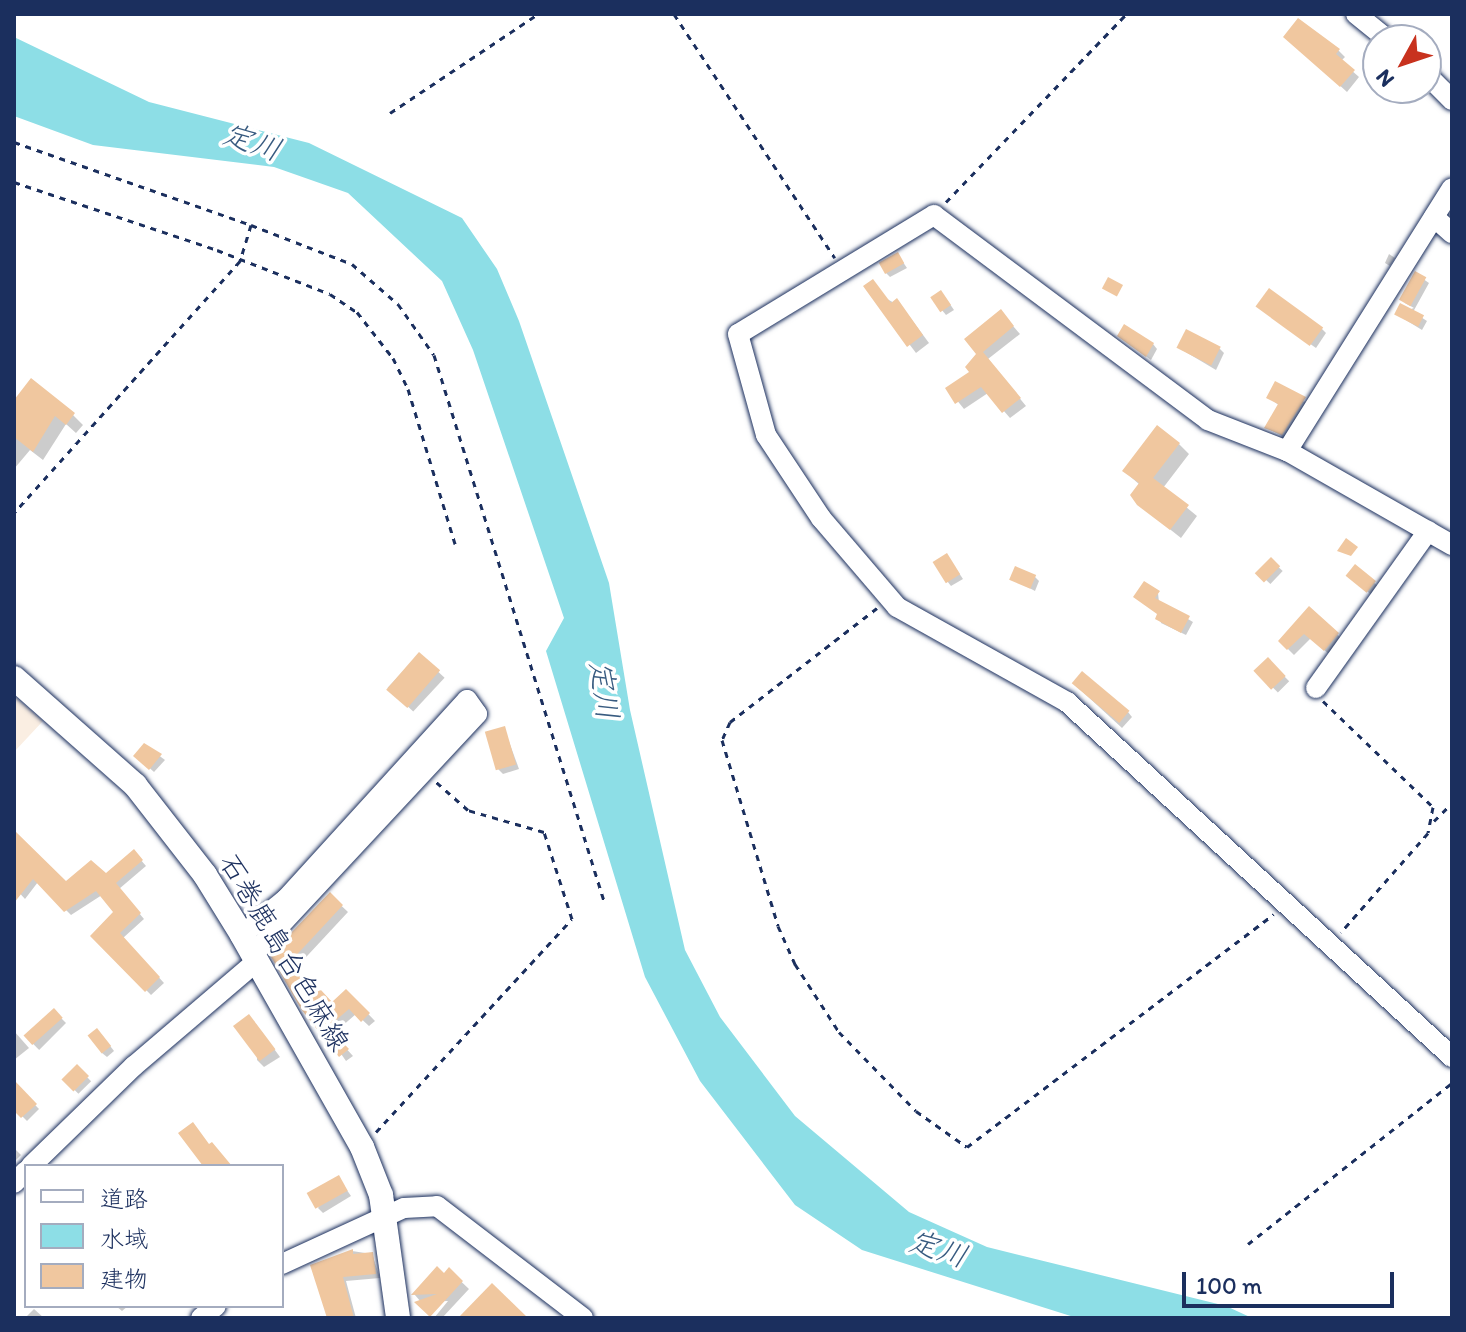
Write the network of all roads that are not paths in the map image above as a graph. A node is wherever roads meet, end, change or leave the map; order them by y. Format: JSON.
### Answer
{"nodes":[{"id":1,"x":1452,"y":188,"type":"edge"},
{"id":2,"x":1434,"y":217,"type":"junction"},
{"id":3,"x":1452,"y":233,"type":"edge"},
{"id":4,"x":1287,"y":451,"type":"junction"},
{"id":5,"x":1428,"y":531,"type":"junction"},
{"id":6,"x":1452,"y":545,"type":"edge"},
{"id":7,"x":14,"y":678,"type":"edge"},
{"id":8,"x":1316,"y":688,"type":"road end"},
{"id":9,"x":251,"y":950,"type":"junction"},
{"id":10,"x":1452,"y":1057,"type":"edge"},
{"id":11,"x":33,"y":1164,"type":"edge"},
{"id":12,"x":383,"y":1221,"type":"junction"},
{"id":13,"x":284,"y":1263,"type":"edge"},
{"id":14,"x":398,"y":1318,"type":"edge"},
{"id":15,"x":583,"y":1318,"type":"edge"}],
"edges":[{"from":1,"to":2,"type":"street"},
{"from":2,"to":3,"type":"street"},
{"from":2,"to":4,"type":"street"},
{"from":4,"to":5,"type":"street"},
{"from":4,"to":10,"type":"street"},
{"from":5,"to":6,"type":"street"},
{"from":5,"to":8,"type":"street"},
{"from":7,"to":9,"type":"main road","name":"石巻鹿島台色麻線"},
{"from":9,"to":9,"type":"street"},
{"from":9,"to":11,"type":"street"},
{"from":9,"to":12,"type":"main road","name":"石巻鹿島台色麻線"},
{"from":12,"to":13,"type":"street"},
{"from":12,"to":14,"type":"main road","name":"石巻鹿島台色麻線"},
{"from":12,"to":15,"type":"street"}]}
